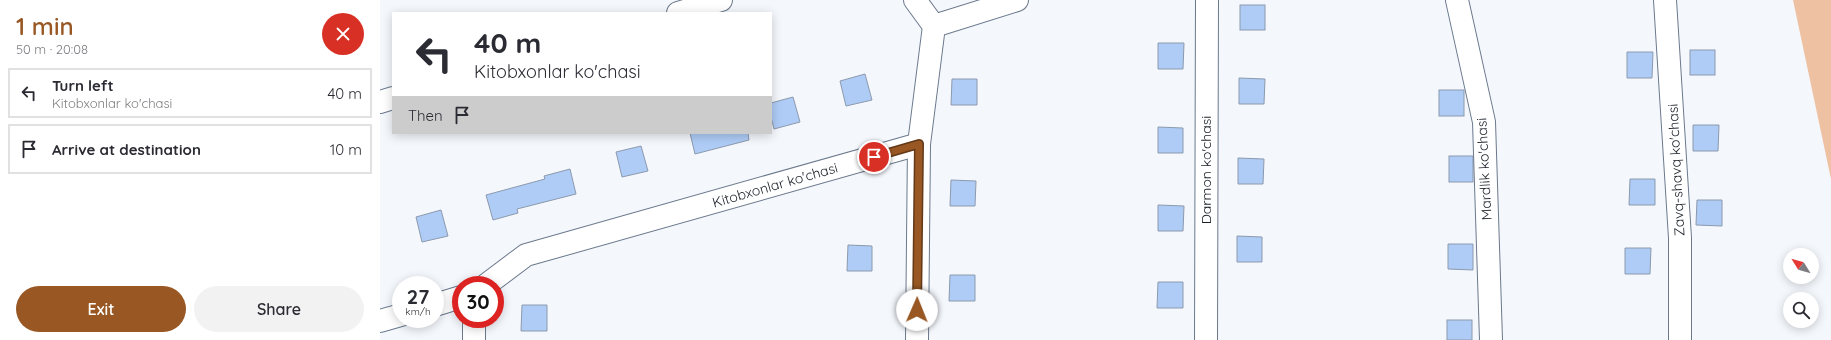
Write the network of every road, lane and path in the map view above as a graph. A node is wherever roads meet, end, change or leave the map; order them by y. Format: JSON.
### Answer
{"nodes":[{"id":1,"x":721,"y":0,"type":"edge"},
{"id":2,"x":915,"y":0,"type":"edge"},
{"id":3,"x":1017,"y":0,"type":"edge"},
{"id":4,"x":1207,"y":0,"type":"edge"},
{"id":5,"x":1457,"y":0,"type":"edge"},
{"id":6,"x":1665,"y":0,"type":"edge"},
{"id":7,"x":681,"y":12,"type":"edge"},
{"id":8,"x":934,"y":26,"type":"junction"},
{"id":9,"x":392,"y":98,"type":"edge"},
{"id":10,"x":380,"y":102,"type":"edge"},
{"id":11,"x":919,"y":144,"type":"junction"},
{"id":12,"x":498,"y":276,"type":"edge"},
{"id":13,"x":392,"y":318,"type":"edge"},
{"id":14,"x":380,"y":321,"type":"edge"},
{"id":15,"x":474,"y":328,"type":"edge"},
{"id":16,"x":474,"y":340,"type":"edge"},
{"id":17,"x":916,"y":340,"type":"edge"},
{"id":18,"x":1206,"y":340,"type":"edge"},
{"id":19,"x":1491,"y":340,"type":"edge"},
{"id":20,"x":1680,"y":340,"type":"edge"}],
"edges":[{"from":1,"to":7,"type":"street"},
{"from":2,"to":8,"type":"street"},
{"from":3,"to":8,"type":"street"},
{"from":4,"to":18,"type":"street","name":"Darmon ko'chasi"},
{"from":5,"to":19,"type":"street","name":"Mardlik ko'chasi"},
{"from":6,"to":20,"type":"street","name":"Zavq-shavq ko'chasi"},
{"from":8,"to":11,"type":"street"},
{"from":9,"to":10,"type":"street"},
{"from":11,"to":12,"type":"street","name":"Kitobxonlar ko'chasi"},
{"from":11,"to":17,"type":"street"},
{"from":13,"to":14,"type":"street"},
{"from":15,"to":16,"type":"street"}]}
